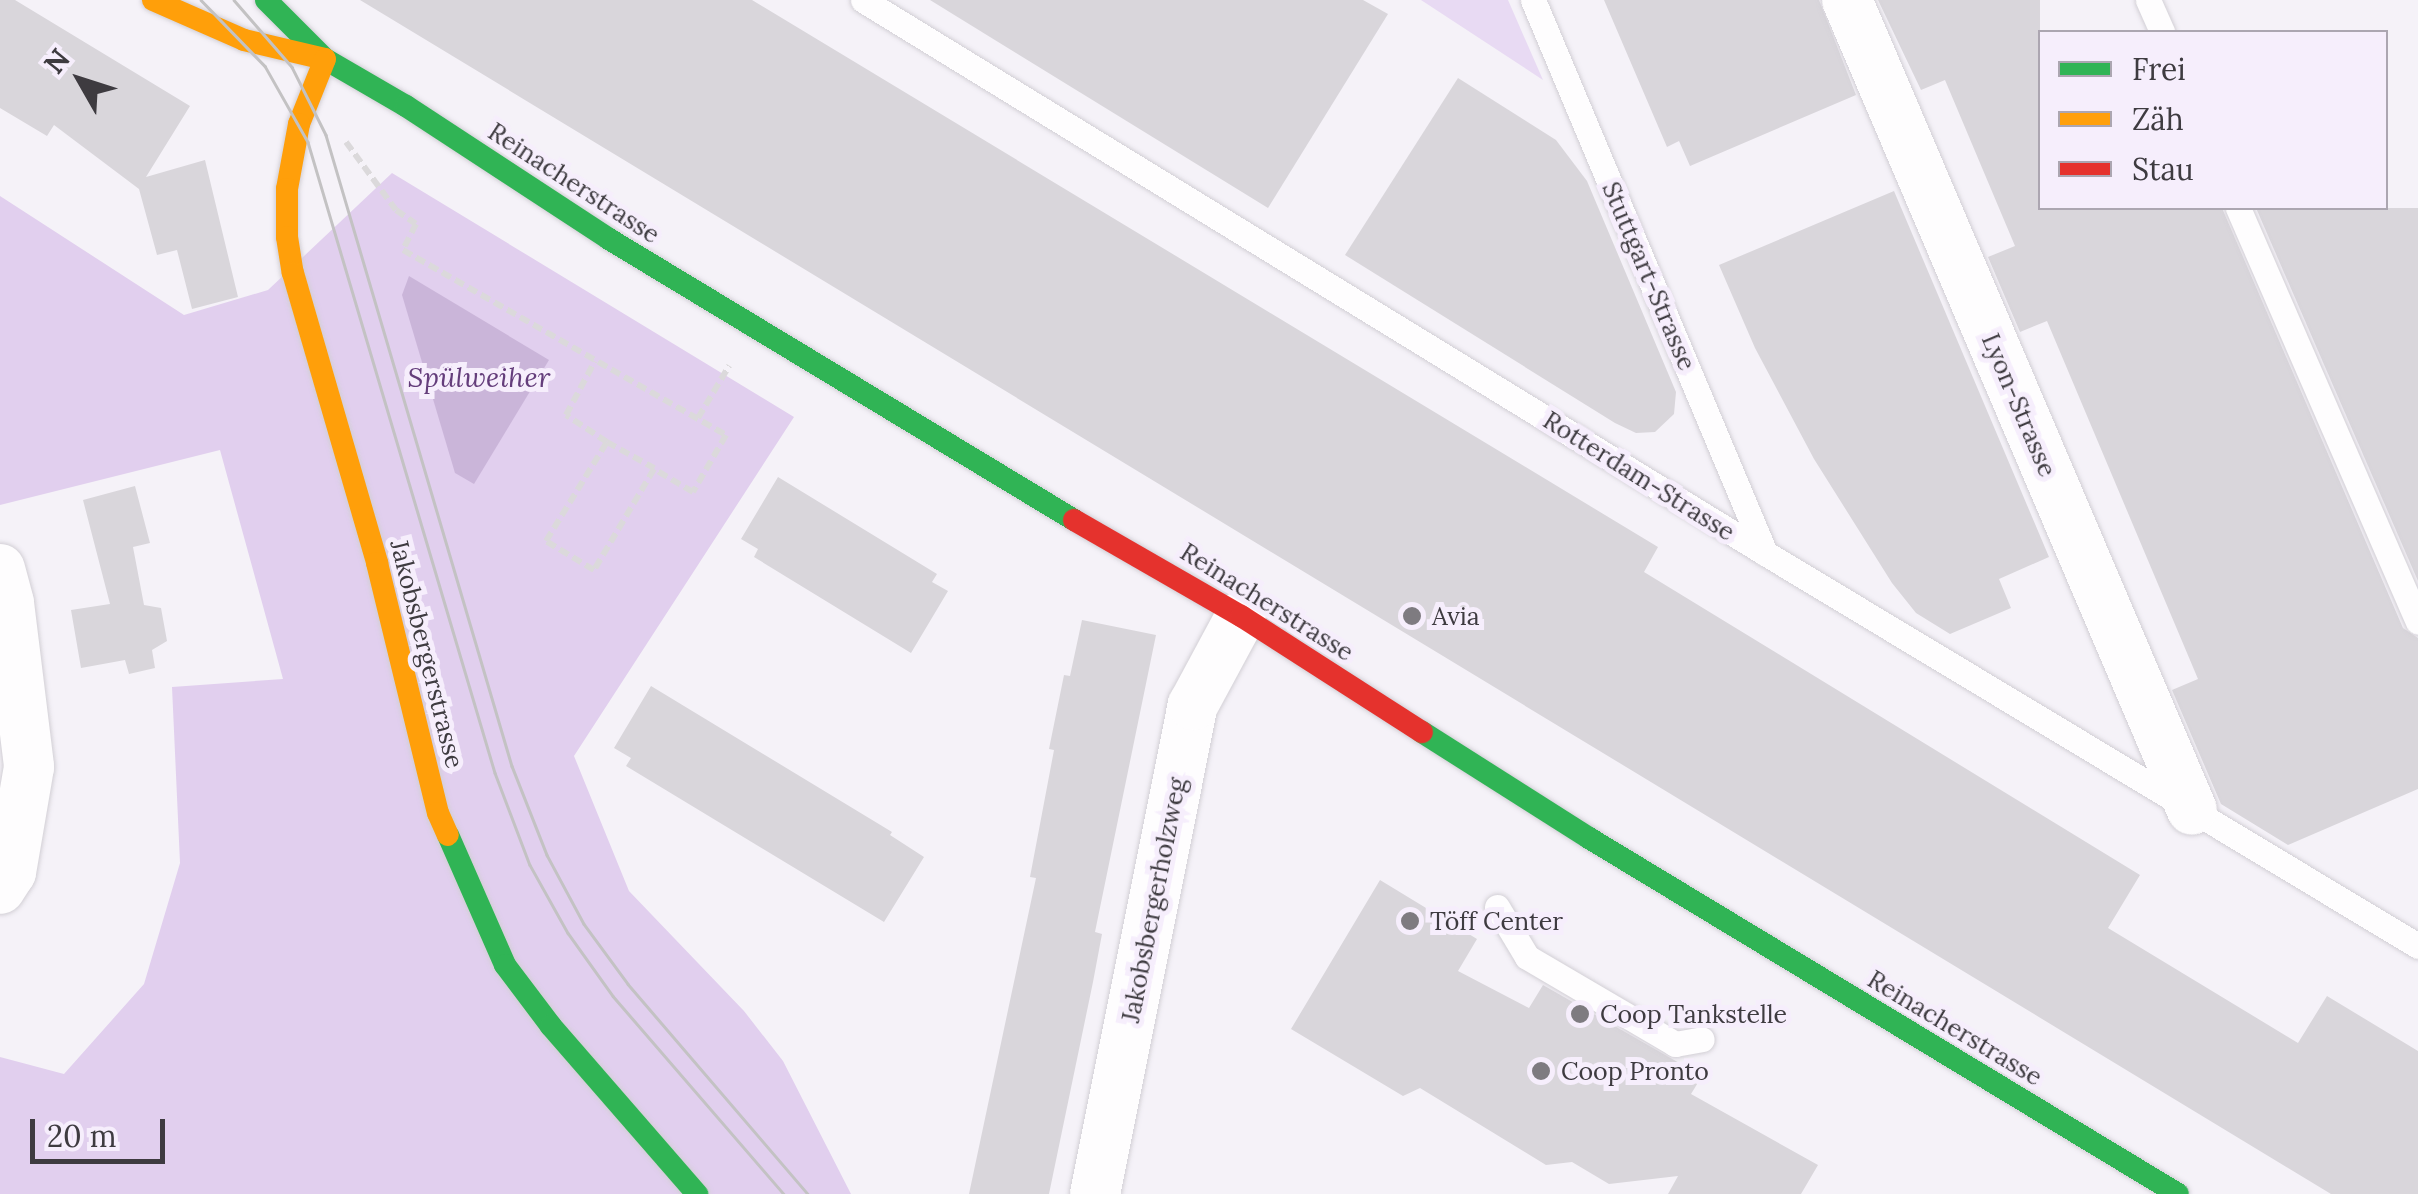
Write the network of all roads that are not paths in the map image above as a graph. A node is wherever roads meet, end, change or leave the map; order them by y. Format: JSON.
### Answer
{"nodes":[{"id":1,"x":153,"y":0,"type":"edge"},
{"id":2,"x":218,"y":0,"type":"edge"},
{"id":3,"x":266,"y":0,"type":"edge"},
{"id":4,"x":863,"y":0,"type":"edge"},
{"id":5,"x":1533,"y":0,"type":"edge"},
{"id":6,"x":1847,"y":0,"type":"edge"},
{"id":7,"x":2148,"y":0,"type":"edge"},
{"id":8,"x":2161,"y":30,"type":"edge"},
{"id":9,"x":262,"y":46,"type":"junction"},
{"id":10,"x":326,"y":59,"type":"junction"},
{"id":11,"x":2239,"y":210,"type":"edge"},
{"id":12,"x":1765,"y":553,"type":"junction"},
{"id":13,"x":0,"y":570,"type":"edge"},
{"id":14,"x":1241,"y":616,"type":"junction"},
{"id":15,"x":2418,"y":622,"type":"edge"},
{"id":16,"x":2192,"y":810,"type":"junction"},
{"id":17,"x":0,"y":890,"type":"edge"},
{"id":18,"x":1497,"y":907,"type":"dead end"},
{"id":19,"x":2418,"y":946,"type":"edge"},
{"id":20,"x":1702,"y":1039,"type":"dead end"},
{"id":21,"x":697,"y":1194,"type":"edge"},
{"id":22,"x":1095,"y":1194,"type":"edge"},
{"id":23,"x":2178,"y":1194,"type":"edge"}],
"edges":[{"from":1,"to":9,"type":"main road","name":"Reinacherstrasse"},
{"from":2,"to":9,"type":"lane"},
{"from":3,"to":10,"type":"main road","name":"Reinacherstrasse"},
{"from":4,"to":12,"type":"lane","name":"Rotterdam-Strasse"},
{"from":5,"to":12,"type":"lane","name":"Stuttgart-Strasse"},
{"from":6,"to":16,"type":"street","name":"Lyon-Strasse"},
{"from":7,"to":8,"type":"lane"},
{"from":9,"to":10,"type":"main road","name":"Reinacherstrasse"},
{"from":10,"to":14,"type":"main road","name":"Reinacherstrasse"},
{"from":10,"to":21,"type":"main road","name":"Jakobsbergerstrasse"},
{"from":11,"to":15,"type":"lane"},
{"from":12,"to":16,"type":"lane","name":"Rotterdam-Strasse"},
{"from":13,"to":17,"type":"street"},
{"from":14,"to":22,"type":"street","name":"Jakobsbergerholzweg"},
{"from":14,"to":23,"type":"main road","name":"Reinacherstrasse"},
{"from":16,"to":19,"type":"lane","name":"Rotterdam-Strasse"},
{"from":18,"to":20,"type":"lane"}]}
